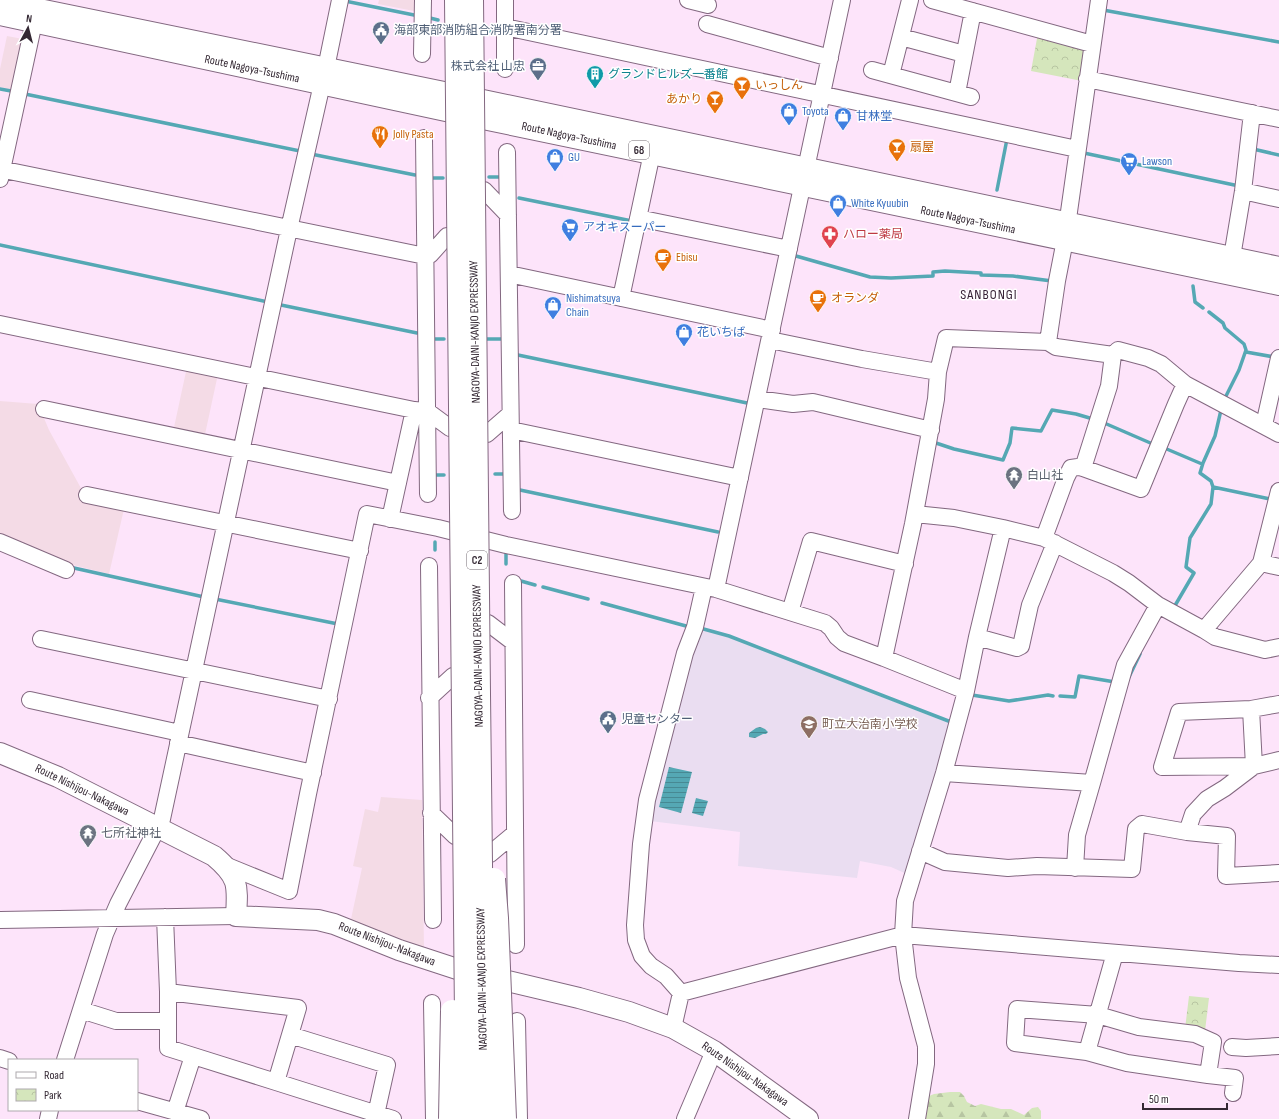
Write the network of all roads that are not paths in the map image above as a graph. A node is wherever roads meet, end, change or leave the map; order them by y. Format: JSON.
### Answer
{"nodes":[{"id":1,"x":340,"y":0,"type":"edge"},
{"id":2,"x":423,"y":0,"type":"edge"},
{"id":3,"x":456,"y":0,"type":"edge"},
{"id":4,"x":472,"y":0,"type":"edge"},
{"id":5,"x":505,"y":0,"type":"edge"},
{"id":6,"x":688,"y":0,"type":"edge"},
{"id":7,"x":842,"y":0,"type":"edge"},
{"id":8,"x":910,"y":0,"type":"edge"},
{"id":9,"x":932,"y":0,"type":"edge"},
{"id":10,"x":1098,"y":0,"type":"edge"},
{"id":11,"x":0,"y":1,"type":"edge"},
{"id":12,"x":708,"y":5,"type":"dead end"},
{"id":13,"x":976,"y":8,"type":"edge"},
{"id":14,"x":39,"y":10,"type":"edge"},
{"id":15,"x":0,"y":15,"type":"edge"},
{"id":16,"x":707,"y":24,"type":"dead end"},
{"id":17,"x":505,"y":27,"type":"junction"},
{"id":18,"x":901,"y":37,"type":"junction"},
{"id":19,"x":1092,"y":44,"type":"junction"},
{"id":20,"x":422,"y":54,"type":"dead end"},
{"id":21,"x":964,"y":54,"type":"junction"},
{"id":22,"x":830,"y":58,"type":"junction"},
{"id":23,"x":505,"y":69,"type":"dead end"},
{"id":24,"x":872,"y":70,"type":"dead end"},
{"id":25,"x":891,"y":75,"type":"junction"},
{"id":26,"x":324,"y":76,"type":"junction"},
{"id":27,"x":1087,"y":79,"type":"junction"},
{"id":28,"x":822,"y":96,"type":"junction"},
{"id":29,"x":1252,"y":113,"type":"junction"},
{"id":30,"x":1279,"y":119,"type":"edge"},
{"id":31,"x":424,"y":138,"type":"dead end"},
{"id":32,"x":1077,"y":149,"type":"junction"},
{"id":33,"x":507,"y":152,"type":"dead end"},
{"id":34,"x":652,"y":153,"type":"junction"},
{"id":35,"x":1,"y":172,"type":"edge"},
{"id":36,"x":805,"y":176,"type":"junction"},
{"id":37,"x":1243,"y":187,"type":"junction"},
{"id":38,"x":484,"y":190,"type":"dead end"},
{"id":39,"x":1279,"y":190,"type":"edge"},
{"id":40,"x":1279,"y":199,"type":"edge"},
{"id":41,"x":508,"y":215,"type":"junction"},
{"id":42,"x":638,"y":222,"type":"junction"},
{"id":43,"x":290,"y":229,"type":"junction"},
{"id":44,"x":1066,"y":231,"type":"junction"},
{"id":45,"x":448,"y":236,"type":"dead end"},
{"id":46,"x":788,"y":254,"type":"junction"},
{"id":47,"x":425,"y":256,"type":"junction"},
{"id":48,"x":1232,"y":257,"type":"junction"},
{"id":49,"x":1279,"y":267,"type":"edge"},
{"id":50,"x":508,"y":274,"type":"junction"},
{"id":51,"x":1279,"y":285,"type":"edge"},
{"id":52,"x":621,"y":298,"type":"junction"},
{"id":53,"x":0,"y":324,"type":"edge"},
{"id":54,"x":771,"y":335,"type":"junction"},
{"id":55,"x":1048,"y":342,"type":"junction"},
{"id":56,"x":1113,"y":355,"type":"junction"},
{"id":57,"x":1279,"y":358,"type":"edge"},
{"id":58,"x":938,"y":372,"type":"junction"},
{"id":59,"x":257,"y":378,"type":"junction"},
{"id":60,"x":1185,"y":384,"type":"junction"},
{"id":61,"x":757,"y":399,"type":"junction"},
{"id":62,"x":44,"y":409,"type":"dead end"},
{"id":63,"x":421,"y":411,"type":"junction"},
{"id":64,"x":510,"y":414,"type":"junction"},
{"id":65,"x":1264,"y":425,"type":"junction"},
{"id":66,"x":450,"y":428,"type":"dead end"},
{"id":67,"x":511,"y":430,"type":"junction"},
{"id":68,"x":931,"y":430,"type":"junction"},
{"id":69,"x":487,"y":434,"type":"dead end"},
{"id":70,"x":1279,"y":434,"type":"edge"},
{"id":71,"x":241,"y":450,"type":"junction"},
{"id":72,"x":1083,"y":468,"type":"junction"},
{"id":73,"x":740,"y":478,"type":"junction"},
{"id":74,"x":398,"y":483,"type":"junction"},
{"id":75,"x":1279,"y":491,"type":"edge"},
{"id":76,"x":428,"y":494,"type":"dead end"},
{"id":77,"x":87,"y":495,"type":"dead end"},
{"id":78,"x":512,"y":511,"type":"dead end"},
{"id":79,"x":915,"y":514,"type":"junction"},
{"id":80,"x":390,"y":519,"type":"junction"},
{"id":81,"x":226,"y":523,"type":"junction"},
{"id":82,"x":1003,"y":528,"type":"junction"},
{"id":83,"x":1049,"y":540,"type":"junction"},
{"id":84,"x":0,"y":542,"type":"edge"},
{"id":85,"x":360,"y":551,"type":"junction"},
{"id":86,"x":1261,"y":563,"type":"junction"},
{"id":87,"x":905,"y":564,"type":"junction"},
{"id":88,"x":429,"y":566,"type":"dead end"},
{"id":89,"x":1279,"y":567,"type":"edge"},
{"id":90,"x":66,"y":570,"type":"dead end"},
{"id":91,"x":513,"y":583,"type":"dead end"},
{"id":92,"x":710,"y":588,"type":"junction"},
{"id":93,"x":1158,"y":605,"type":"junction"},
{"id":94,"x":790,"y":612,"type":"junction"},
{"id":95,"x":488,"y":623,"type":"dead end"},
{"id":96,"x":1204,"y":630,"type":"junction"},
{"id":97,"x":462,"y":634,"type":"junction"},
{"id":98,"x":977,"y":637,"type":"junction"},
{"id":99,"x":41,"y":639,"type":"dead end"},
{"id":100,"x":513,"y":642,"type":"junction"},
{"id":101,"x":1279,"y":647,"type":"edge"},
{"id":102,"x":884,"y":658,"type":"junction"},
{"id":103,"x":194,"y":671,"type":"junction"},
{"id":104,"x":453,"y":676,"type":"dead end"},
{"id":105,"x":966,"y":691,"type":"junction"},
{"id":106,"x":479,"y":694,"type":"junction"},
{"id":107,"x":430,"y":698,"type":"junction"},
{"id":108,"x":329,"y":699,"type":"junction"},
{"id":109,"x":30,"y":700,"type":"dead end"},
{"id":110,"x":1279,"y":704,"type":"edge"},
{"id":111,"x":1251,"y":708,"type":"junction"},
{"id":112,"x":179,"y":738,"type":"junction"},
{"id":113,"x":0,"y":753,"type":"edge"},
{"id":114,"x":1279,"y":760,"type":"edge"},
{"id":115,"x":1254,"y":766,"type":"junction"},
{"id":116,"x":313,"y":773,"type":"junction"},
{"id":117,"x":944,"y":773,"type":"junction"},
{"id":118,"x":1092,"y":783,"type":"junction"},
{"id":119,"x":431,"y":813,"type":"junction"},
{"id":120,"x":158,"y":827,"type":"junction"},
{"id":121,"x":1187,"y":832,"type":"junction"},
{"id":122,"x":514,"y":834,"type":"junction"},
{"id":123,"x":455,"y":836,"type":"dead end"},
{"id":124,"x":920,"y":851,"type":"junction"},
{"id":125,"x":490,"y":854,"type":"dead end"},
{"id":126,"x":225,"y":865,"type":"junction"},
{"id":127,"x":1075,"y":868,"type":"junction"},
{"id":128,"x":1279,"y":873,"type":"edge"},
{"id":129,"x":236,"y":916,"type":"junction"},
{"id":130,"x":165,"y":917,"type":"junction"},
{"id":131,"x":112,"y":918,"type":"junction"},
{"id":132,"x":0,"y":920,"type":"edge"},
{"id":133,"x":433,"y":920,"type":"dead end"},
{"id":134,"x":903,"y":935,"type":"junction"},
{"id":135,"x":516,"y":945,"type":"dead end"},
{"id":136,"x":1115,"y":953,"type":"junction"},
{"id":137,"x":1279,"y":965,"type":"edge"},
{"id":138,"x":168,"y":992,"type":"junction"},
{"id":139,"x":681,"y":993,"type":"junction"},
{"id":140,"x":432,"y":1003,"type":"dead end"},
{"id":141,"x":81,"y":1010,"type":"junction"},
{"id":142,"x":1098,"y":1015,"type":"junction"},
{"id":143,"x":168,"y":1021,"type":"junction"},
{"id":144,"x":517,"y":1021,"type":"dead end"},
{"id":145,"x":673,"y":1028,"type":"junction"},
{"id":146,"x":290,"y":1035,"type":"junction"},
{"id":147,"x":1279,"y":1046,"type":"edge"},
{"id":148,"x":1232,"y":1047,"type":"dead end"},
{"id":149,"x":714,"y":1051,"type":"junction"},
{"id":150,"x":1087,"y":1052,"type":"junction"},
{"id":151,"x":193,"y":1056,"type":"junction"},
{"id":152,"x":65,"y":1059,"type":"edge"},
{"id":153,"x":1208,"y":1075,"type":"junction"},
{"id":154,"x":492,"y":1078,"type":"dead end"},
{"id":155,"x":276,"y":1082,"type":"junction"},
{"id":156,"x":1233,"y":1093,"type":"dead end"},
{"id":157,"x":138,"y":1101,"type":"edge"},
{"id":158,"x":175,"y":1112,"type":"junction"},
{"id":159,"x":375,"y":1116,"type":"edge"},
{"id":160,"x":201,"y":1119,"type":"edge"},
{"id":161,"x":393,"y":1119,"type":"edge"},
{"id":162,"x":434,"y":1119,"type":"edge"},
{"id":163,"x":450,"y":1119,"type":"edge"},
{"id":164,"x":467,"y":1119,"type":"edge"},
{"id":165,"x":484,"y":1119,"type":"edge"},
{"id":166,"x":505,"y":1119,"type":"edge"},
{"id":167,"x":510,"y":1119,"type":"edge"},
{"id":168,"x":519,"y":1119,"type":"edge"},
{"id":169,"x":685,"y":1119,"type":"edge"},
{"id":170,"x":808,"y":1119,"type":"edge"},
{"id":171,"x":917,"y":1119,"type":"edge"}],
"edges":[{"from":1,"to":26,"type":"street"},
{"from":2,"to":20,"type":"street"},
{"from":3,"to":97,"type":"highway","name":"NAGOYA-DAINI-KANJO EXPRESSWAY","number":"C2","bridge":true},
{"from":4,"to":106,"type":"highway","name":"NAGOYA-DAINI-KANJO EXPRESSWAY","number":"C2","bridge":true},
{"from":5,"to":17,"type":"street"},
{"from":6,"to":12,"type":"street"},
{"from":7,"to":22,"type":"street"},
{"from":8,"to":18,"type":"street"},
{"from":9,"to":13,"type":"street"},
{"from":10,"to":19,"type":"street"},
{"from":11,"to":14,"type":"main road","name":"Route Nagoya-Tsushima","number":"68"},
{"from":13,"to":19,"type":"street"},
{"from":13,"to":21,"type":"street"},
{"from":14,"to":15,"type":"main road","name":"Route Nagoya-Tsushima","number":"68"},
{"from":14,"to":26,"type":"main road","name":"Route Nagoya-Tsushima","number":"68"},
{"from":14,"to":35,"type":"street"},
{"from":16,"to":22,"type":"street"},
{"from":17,"to":23,"type":"street"},
{"from":17,"to":28,"type":"street"},
{"from":18,"to":21,"type":"street"},
{"from":18,"to":25,"type":"street"},
{"from":19,"to":27,"type":"street"},
{"from":21,"to":25,"type":"street"},
{"from":22,"to":28,"type":"street"},
{"from":24,"to":25,"type":"street"},
{"from":26,"to":34,"type":"main road","name":"Route Nagoya-Tsushima","number":"68"},
{"from":26,"to":36,"type":"main road","name":"Route Nagoya-Tsushima","number":"68"},
{"from":26,"to":43,"type":"street"},
{"from":27,"to":29,"type":"street"},
{"from":27,"to":32,"type":"street"},
{"from":28,"to":32,"type":"street"},
{"from":28,"to":36,"type":"street"},
{"from":29,"to":30,"type":"street"},
{"from":29,"to":37,"type":"street"},
{"from":31,"to":47,"type":"street"},
{"from":32,"to":44,"type":"street"},
{"from":33,"to":41,"type":"street"},
{"from":34,"to":36,"type":"main road","name":"Route Nagoya-Tsushima","number":"68"},
{"from":34,"to":42,"type":"street"},
{"from":35,"to":43,"type":"street"},
{"from":36,"to":44,"type":"main road","name":"Route Nagoya-Tsushima","number":"68"},
{"from":36,"to":46,"type":"street"},
{"from":37,"to":39,"type":"street"},
{"from":37,"to":40,"type":"street"},
{"from":37,"to":48,"type":"street"},
{"from":38,"to":41,"type":"street"},
{"from":41,"to":50,"type":"street"},
{"from":42,"to":46,"type":"street"},
{"from":42,"to":52,"type":"street"},
{"from":43,"to":47,"type":"street"},
{"from":43,"to":59,"type":"street"},
{"from":44,"to":48,"type":"main road","name":"Route Nagoya-Tsushima","number":"68"},
{"from":44,"to":51,"type":"main road","name":"Route Nagoya-Tsushima","number":"68"},
{"from":44,"to":55,"type":"street"},
{"from":45,"to":47,"type":"street"},
{"from":46,"to":54,"type":"street"},
{"from":47,"to":63,"type":"street"},
{"from":48,"to":49,"type":"main road","name":"Route Nagoya-Tsushima","number":"68"},
{"from":50,"to":52,"type":"street"},
{"from":50,"to":64,"type":"street"},
{"from":52,"to":54,"type":"street"},
{"from":53,"to":59,"type":"street"},
{"from":54,"to":58,"type":"street"},
{"from":54,"to":61,"type":"street"},
{"from":55,"to":56,"type":"street"},
{"from":55,"to":58,"type":"street"},
{"from":56,"to":60,"type":"street"},
{"from":56,"to":72,"type":"street"},
{"from":57,"to":65,"type":"street"},
{"from":58,"to":68,"type":"street"},
{"from":59,"to":63,"type":"street"},
{"from":59,"to":71,"type":"street"},
{"from":60,"to":65,"type":"street"},
{"from":60,"to":72,"type":"street"},
{"from":61,"to":68,"type":"street"},
{"from":61,"to":73,"type":"street"},
{"from":62,"to":71,"type":"street"},
{"from":63,"to":66,"type":"street"},
{"from":63,"to":74,"type":"street"},
{"from":63,"to":76,"type":"street"},
{"from":64,"to":67,"type":"street"},
{"from":64,"to":69,"type":"street"},
{"from":65,"to":70,"type":"street"},
{"from":67,"to":73,"type":"street"},
{"from":67,"to":78,"type":"street"},
{"from":68,"to":79,"type":"street"},
{"from":71,"to":74,"type":"street"},
{"from":71,"to":81,"type":"street"},
{"from":72,"to":83,"type":"street"},
{"from":73,"to":92,"type":"street"},
{"from":74,"to":80,"type":"street"},
{"from":75,"to":86,"type":"street"},
{"from":77,"to":81,"type":"street"},
{"from":79,"to":82,"type":"street"},
{"from":79,"to":87,"type":"street"},
{"from":80,"to":85,"type":"street"},
{"from":80,"to":92,"type":"street"},
{"from":81,"to":85,"type":"street"},
{"from":81,"to":103,"type":"street"},
{"from":82,"to":83,"type":"street"},
{"from":82,"to":98,"type":"street"},
{"from":83,"to":93,"type":"street"},
{"from":83,"to":98,"type":"street"},
{"from":84,"to":90,"type":"street"},
{"from":85,"to":108,"type":"street"},
{"from":86,"to":89,"type":"street"},
{"from":86,"to":96,"type":"street"},
{"from":87,"to":94,"type":"street"},
{"from":87,"to":102,"type":"street"},
{"from":88,"to":107,"type":"street"},
{"from":91,"to":100,"type":"street"},
{"from":92,"to":94,"type":"street"},
{"from":92,"to":139,"type":"street"},
{"from":93,"to":96,"type":"street"},
{"from":93,"to":118,"type":"street"},
{"from":94,"to":102,"type":"street"},
{"from":95,"to":100,"type":"street"},
{"from":96,"to":101,"type":"street"},
{"from":97,"to":163,"type":"highway","bridge":true},
{"from":97,"to":164,"type":"highway","name":"NAGOYA-DAINI-KANJO EXPRESSWAY","number":"C2","bridge":true},
{"from":98,"to":105,"type":"street"},
{"from":99,"to":103,"type":"street"},
{"from":100,"to":122,"type":"street"},
{"from":102,"to":105,"type":"street"},
{"from":103,"to":108,"type":"street"},
{"from":103,"to":112,"type":"street"},
{"from":104,"to":107,"type":"street"},
{"from":105,"to":117,"type":"street"},
{"from":106,"to":165,"type":"highway","name":"NAGOYA-DAINI-KANJO EXPRESSWAY","number":"C2","bridge":true},
{"from":106,"to":166,"type":"highway","bridge":true},
{"from":107,"to":119,"type":"street"},
{"from":108,"to":116,"type":"street"},
{"from":109,"to":112,"type":"street"},
{"from":110,"to":111,"type":"street"},
{"from":111,"to":115,"type":"street"},
{"from":111,"to":115,"type":"street"},
{"from":112,"to":116,"type":"street"},
{"from":112,"to":120,"type":"street"},
{"from":113,"to":120,"type":"main road","name":"Route Nishijou-Nakagawa"},
{"from":114,"to":115,"type":"street"},
{"from":115,"to":121,"type":"street"},
{"from":116,"to":126,"type":"street"},
{"from":117,"to":118,"type":"street"},
{"from":117,"to":124,"type":"street"},
{"from":118,"to":127,"type":"street"},
{"from":119,"to":123,"type":"street"},
{"from":119,"to":133,"type":"street"},
{"from":120,"to":126,"type":"main road","name":"Route Nishijou-Nakagawa"},
{"from":120,"to":131,"type":"street"},
{"from":121,"to":127,"type":"street"},
{"from":121,"to":128,"type":"street"},
{"from":122,"to":125,"type":"street"},
{"from":122,"to":135,"type":"street"},
{"from":124,"to":127,"type":"street"},
{"from":124,"to":134,"type":"street"},
{"from":126,"to":129,"type":"main road","name":"Route Nishijou-Nakagawa"},
{"from":129,"to":130,"type":"street"},
{"from":129,"to":145,"type":"main road","name":"Route Nishijou-Nakagawa"},
{"from":130,"to":131,"type":"street"},
{"from":130,"to":138,"type":"street"},
{"from":131,"to":132,"type":"street"},
{"from":131,"to":141,"type":"street"},
{"from":134,"to":136,"type":"street"},
{"from":134,"to":139,"type":"street"},
{"from":134,"to":171,"type":"street"},
{"from":136,"to":137,"type":"street"},
{"from":136,"to":142,"type":"street"},
{"from":138,"to":143,"type":"street"},
{"from":138,"to":146,"type":"street"},
{"from":139,"to":145,"type":"street"},
{"from":140,"to":162,"type":"street"},
{"from":141,"to":143,"type":"street"},
{"from":141,"to":152,"type":"street"},
{"from":142,"to":150,"type":"street"},
{"from":142,"to":150,"type":"street"},
{"from":142,"to":153,"type":"street"},
{"from":143,"to":151,"type":"street"},
{"from":144,"to":168,"type":"street"},
{"from":145,"to":149,"type":"main road","name":"Route Nishijou-Nakagawa"},
{"from":146,"to":155,"type":"street"},
{"from":146,"to":159,"type":"street"},
{"from":147,"to":148,"type":"street"},
{"from":149,"to":169,"type":"street"},
{"from":149,"to":170,"type":"main road","name":"Route Nishijou-Nakagawa"},
{"from":150,"to":153,"type":"street"},
{"from":151,"to":155,"type":"street"},
{"from":151,"to":158,"type":"street"},
{"from":153,"to":156,"type":"street"},
{"from":154,"to":167,"type":"street"},
{"from":155,"to":159,"type":"street"},
{"from":157,"to":158,"type":"street"},
{"from":158,"to":160,"type":"street"},
{"from":159,"to":161,"type":"street"}]}
